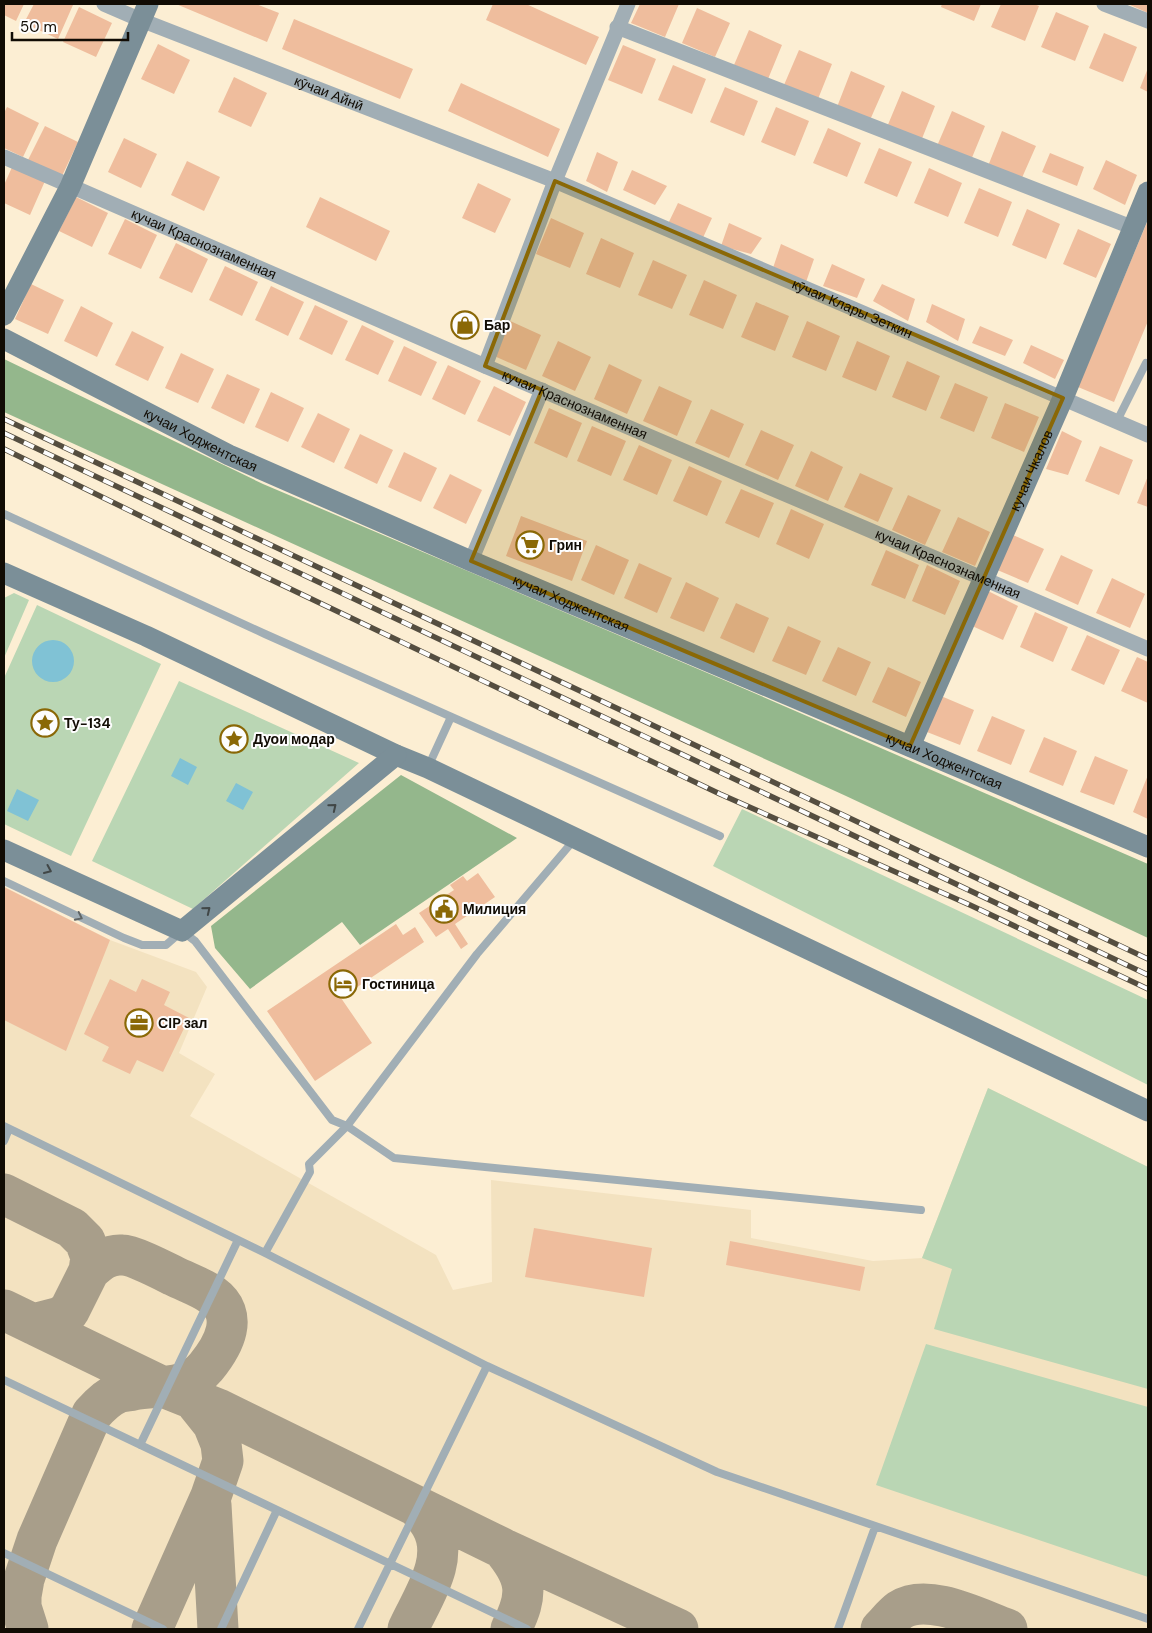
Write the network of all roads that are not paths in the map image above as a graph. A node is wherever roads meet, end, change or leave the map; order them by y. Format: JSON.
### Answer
{"nodes":[{"id":1,"x":104,"y":4,"type":"edge"},
{"id":2,"x":628,"y":4,"type":"edge"},
{"id":3,"x":1104,"y":4,"type":"edge"},
{"id":4,"x":145,"y":12,"type":"edge"},
{"id":5,"x":1148,"y":21,"type":"edge"},
{"id":6,"x":617,"y":27,"type":"junction"},
{"id":7,"x":4,"y":157,"type":"edge"},
{"id":8,"x":554,"y":181,"type":"junction"},
{"id":9,"x":70,"y":188,"type":"junction"},
{"id":10,"x":1148,"y":192,"type":"edge"},
{"id":11,"x":1134,"y":228,"type":"junction"},
{"id":12,"x":4,"y":315,"type":"edge"},
{"id":13,"x":4,"y":339,"type":"edge"},
{"id":14,"x":1148,"y":361,"type":"edge"},
{"id":15,"x":485,"y":366,"type":"junction"},
{"id":16,"x":542,"y":390,"type":"junction"},
{"id":17,"x":1063,"y":398,"type":"junction"},
{"id":18,"x":1117,"y":421,"type":"junction"},
{"id":19,"x":1148,"y":435,"type":"edge"},
{"id":20,"x":4,"y":514,"type":"edge"},
{"id":21,"x":471,"y":562,"type":"junction"},
{"id":22,"x":6,"y":576,"type":"edge"},
{"id":23,"x":984,"y":578,"type":"junction"},
{"id":24,"x":1148,"y":649,"type":"edge"},
{"id":25,"x":451,"y":717,"type":"junction"},
{"id":26,"x":910,"y":746,"type":"junction"},
{"id":27,"x":396,"y":755,"type":"junction"},
{"id":28,"x":428,"y":768,"type":"junction"},
{"id":29,"x":720,"y":836,"type":"dead end"},
{"id":30,"x":575,"y":839,"type":"junction"},
{"id":31,"x":1148,"y":847,"type":"edge"},
{"id":32,"x":4,"y":850,"type":"edge"},
{"id":33,"x":4,"y":881,"type":"edge"},
{"id":34,"x":182,"y":931,"type":"junction"},
{"id":35,"x":1148,"y":1111,"type":"edge"},
{"id":36,"x":347,"y":1126,"type":"junction"},
{"id":37,"x":6,"y":1127,"type":"edge"},
{"id":38,"x":4,"y":1141,"type":"edge"},
{"id":39,"x":921,"y":1210,"type":"dead end"},
{"id":40,"x":238,"y":1240,"type":"junction"},
{"id":41,"x":265,"y":1254,"type":"junction"},
{"id":42,"x":487,"y":1366,"type":"junction"},
{"id":43,"x":4,"y":1380,"type":"edge"},
{"id":44,"x":140,"y":1445,"type":"junction"},
{"id":45,"x":277,"y":1510,"type":"junction"},
{"id":46,"x":875,"y":1527,"type":"junction"},
{"id":47,"x":4,"y":1553,"type":"edge"},
{"id":48,"x":390,"y":1564,"type":"junction"},
{"id":49,"x":1148,"y":1619,"type":"edge"},
{"id":50,"x":164,"y":1629,"type":"edge"},
{"id":51,"x":222,"y":1629,"type":"edge"},
{"id":52,"x":358,"y":1629,"type":"edge"},
{"id":53,"x":527,"y":1629,"type":"edge"},
{"id":54,"x":838,"y":1629,"type":"edge"}],
"edges":[{"from":1,"to":4,"type":"street","name":"кӯчаи Айнӣ"},
{"from":2,"to":6,"type":"street"},
{"from":3,"to":5,"type":"street"},
{"from":4,"to":8,"type":"street","name":"кӯчаи Айнӣ"},
{"from":4,"to":9,"type":"street"},
{"from":6,"to":8,"type":"street"},
{"from":6,"to":11,"type":"street"},
{"from":7,"to":9,"type":"street","name":"кучаи Краснознаменная"},
{"from":8,"to":15,"type":"street"},
{"from":8,"to":17,"type":"street","name":"кӯчаи Клары Зеткин"},
{"from":9,"to":12,"type":"street"},
{"from":9,"to":15,"type":"street","name":"кучаи Краснознаменная"},
{"from":10,"to":11,"type":"street","name":"кучаи Чкалов"},
{"from":11,"to":17,"type":"street","name":"кучаи Чкалов"},
{"from":13,"to":21,"type":"street","name":"кучаи Ходжентская"},
{"from":14,"to":18,"type":"lane"},
{"from":15,"to":16,"type":"street","name":"кучаи Краснознаменная"},
{"from":16,"to":21,"type":"street"},
{"from":16,"to":23,"type":"street","name":"кучаи Краснознаменная"},
{"from":17,"to":18,"type":"street","name":"кӯчаи Клары Зеткин"},
{"from":17,"to":23,"type":"street","name":"кучаи Чкалов"},
{"from":18,"to":19,"type":"street","name":"кӯчаи Клары Зеткин"},
{"from":20,"to":25,"type":"lane"},
{"from":21,"to":26,"type":"street","name":"кучаи Ходжентская"},
{"from":22,"to":27,"type":"street"},
{"from":23,"to":24,"type":"street","name":"кучаи Краснознаменная"},
{"from":23,"to":26,"type":"street","name":"кучаи Чкалов"},
{"from":25,"to":28,"type":"lane"},
{"from":25,"to":29,"type":"lane"},
{"from":26,"to":31,"type":"street","name":"кучаи Ходжентская"},
{"from":27,"to":28,"type":"street"},
{"from":34,"to":27,"type":"street","one_way":true},
{"from":28,"to":30,"type":"street"},
{"from":30,"to":35,"type":"street"},
{"from":30,"to":36,"type":"lane"},
{"from":32,"to":34,"type":"street","one_way":true},
{"from":33,"to":34,"type":"lane","one_way":true},
{"from":34,"to":36,"type":"lane"},
{"from":36,"to":39,"type":"lane"},
{"from":36,"to":41,"type":"lane"},
{"from":37,"to":38,"type":"lane"},
{"from":37,"to":40,"type":"lane"},
{"from":40,"to":41,"type":"lane"},
{"from":40,"to":44,"type":"lane"},
{"from":41,"to":42,"type":"lane"},
{"from":42,"to":46,"type":"lane"},
{"from":42,"to":48,"type":"lane"},
{"from":43,"to":44,"type":"lane"},
{"from":44,"to":45,"type":"lane"},
{"from":45,"to":48,"type":"lane"},
{"from":45,"to":51,"type":"lane"},
{"from":46,"to":49,"type":"lane"},
{"from":46,"to":54,"type":"lane"},
{"from":47,"to":50,"type":"lane"},
{"from":48,"to":52,"type":"lane"},
{"from":48,"to":53,"type":"lane"}]}
